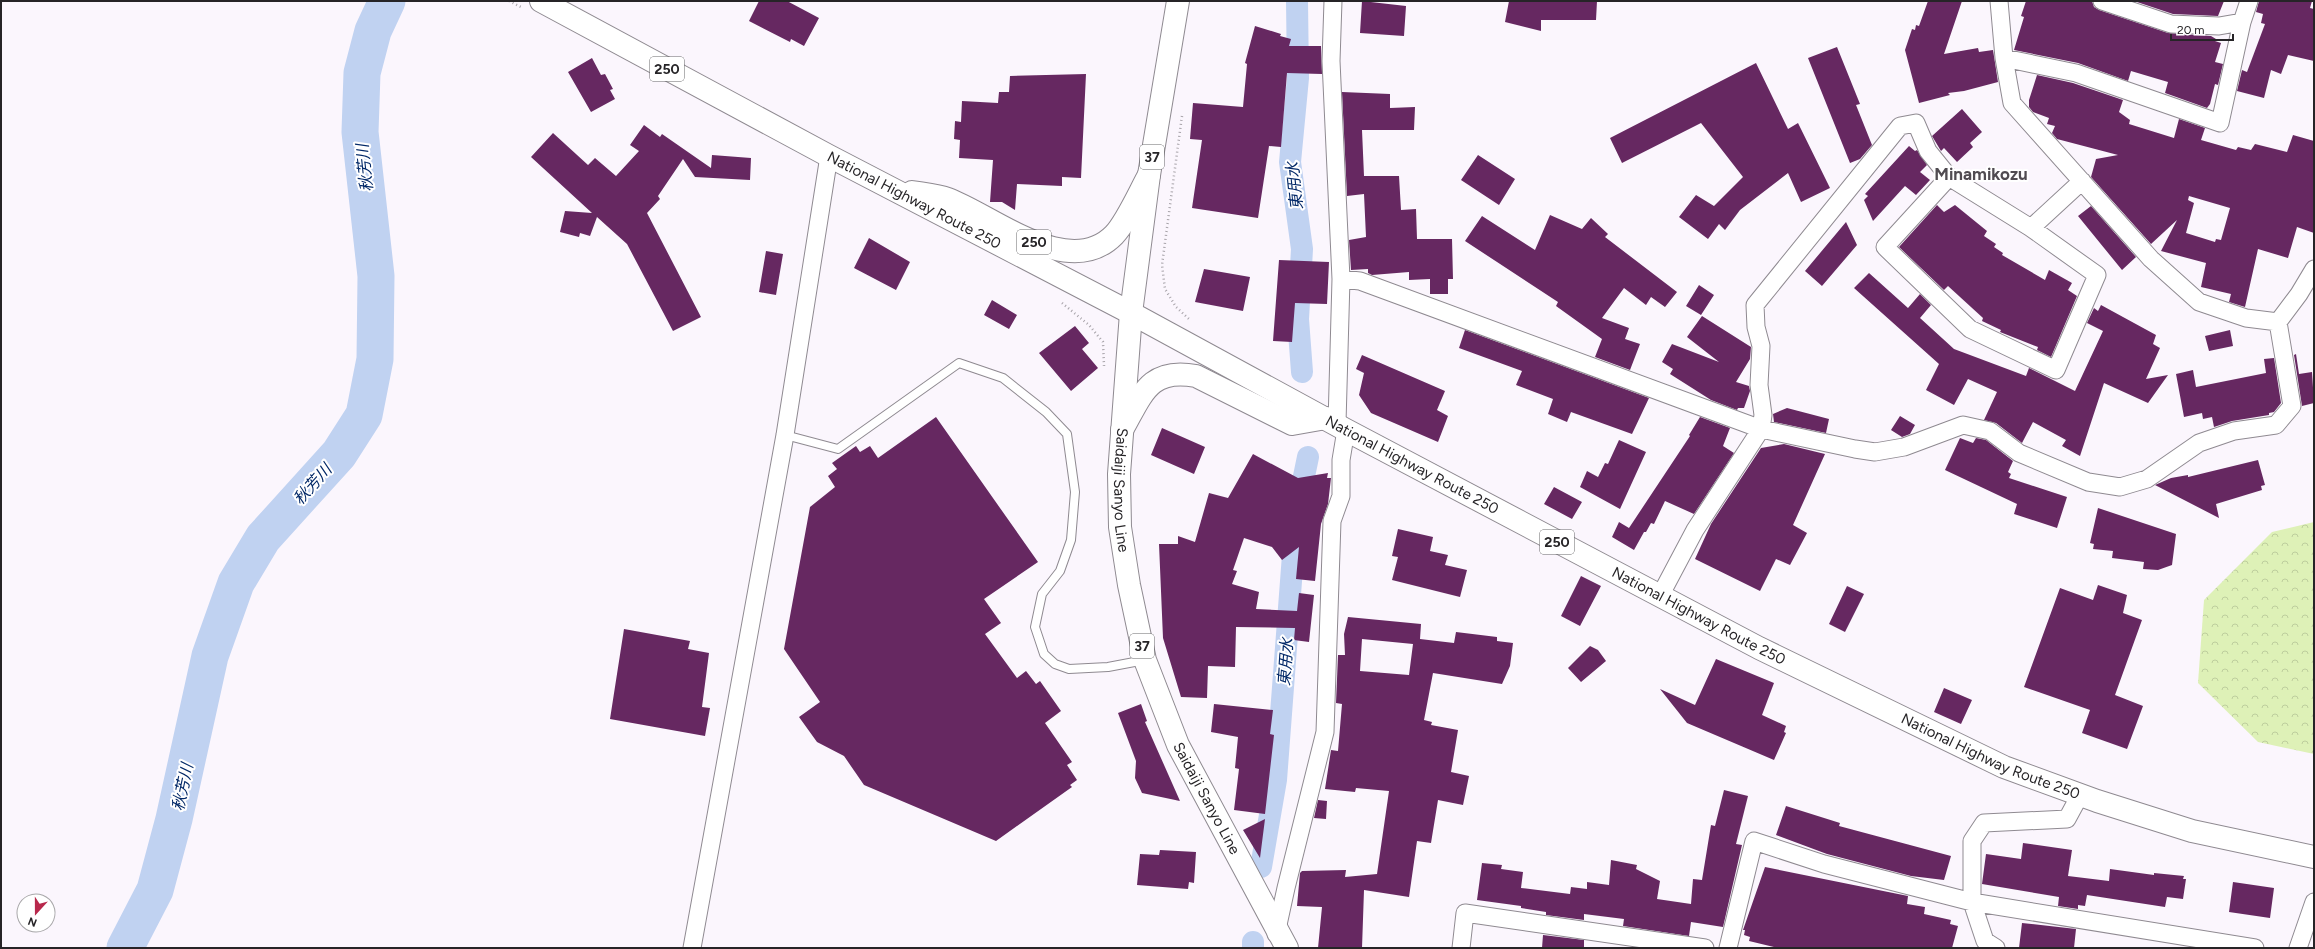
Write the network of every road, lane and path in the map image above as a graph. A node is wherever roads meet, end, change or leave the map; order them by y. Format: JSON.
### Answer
{"nodes":[{"id":1,"x":509,"y":1,"type":"edge"},
{"id":2,"x":1178,"y":1,"type":"edge"},
{"id":3,"x":1333,"y":1,"type":"edge"},
{"id":4,"x":1999,"y":1,"type":"edge"},
{"id":5,"x":2102,"y":1,"type":"edge"},
{"id":6,"x":2249,"y":1,"type":"edge"},
{"id":7,"x":532,"y":5,"type":"edge"},
{"id":8,"x":2242,"y":22,"type":"junction"},
{"id":9,"x":2004,"y":58,"type":"junction"},
{"id":10,"x":1182,"y":115,"type":"dead end"},
{"id":11,"x":829,"y":156,"type":"junction"},
{"id":12,"x":1149,"y":174,"type":"junction"},
{"id":13,"x":1949,"y":177,"type":"junction"},
{"id":14,"x":2082,"y":181,"type":"junction"},
{"id":15,"x":889,"y":188,"type":"junction"},
{"id":16,"x":2031,"y":228,"type":"junction"},
{"id":17,"x":2314,"y":269,"type":"edge"},
{"id":18,"x":1341,"y":279,"type":"junction"},
{"id":19,"x":1059,"y":300,"type":"dead end"},
{"id":20,"x":1131,"y":313,"type":"junction"},
{"id":21,"x":1194,"y":322,"type":"dead end"},
{"id":22,"x":2278,"y":322,"type":"junction"},
{"id":23,"x":1104,"y":372,"type":"dead end"},
{"id":24,"x":1336,"y":424,"type":"junction"},
{"id":25,"x":1761,"y":429,"type":"junction"},
{"id":26,"x":1122,"y":430,"type":"junction"},
{"id":27,"x":785,"y":435,"type":"junction"},
{"id":28,"x":1660,"y":596,"type":"junction"},
{"id":29,"x":1145,"y":660,"type":"junction"},
{"id":30,"x":2080,"y":795,"type":"junction"},
{"id":31,"x":2314,"y":857,"type":"edge"},
{"id":32,"x":1972,"y":902,"type":"junction"},
{"id":33,"x":2314,"y":902,"type":"edge"},
{"id":34,"x":1279,"y":942,"type":"edge"},
{"id":35,"x":1687,"y":946,"type":"edge"},
{"id":36,"x":692,"y":948,"type":"edge"},
{"id":37,"x":1461,"y":948,"type":"edge"},
{"id":38,"x":1705,"y":948,"type":"edge"},
{"id":39,"x":1728,"y":948,"type":"edge"},
{"id":40,"x":1996,"y":948,"type":"edge"},
{"id":41,"x":2255,"y":948,"type":"edge"},
{"id":42,"x":2298,"y":948,"type":"edge"}],
"edges":[{"from":1,"to":7,"type":"path"},
{"from":2,"to":12,"type":"main road","name":"Saidaiji Sanyo Line","number":"37"},
{"from":3,"to":18,"type":"street"},
{"from":4,"to":9,"type":"street"},
{"from":5,"to":8,"type":"street"},
{"from":6,"to":8,"type":"street"},
{"from":7,"to":11,"type":"main road","name":"National Highway Route 250","number":"250"},
{"from":8,"to":9,"type":"street"},
{"from":9,"to":14,"type":"street"},
{"from":10,"to":21,"type":"path"},
{"from":11,"to":15,"type":"main road","name":"National Highway Route 250","number":"250"},
{"from":11,"to":27,"type":"street"},
{"from":12,"to":15,"type":"main road","number":"250"},
{"from":12,"to":20,"type":"main road","name":"Saidaiji Sanyo Line","number":"37"},
{"from":13,"to":16,"type":"street"},
{"from":13,"to":16,"type":"street"},
{"from":13,"to":25,"type":"street"},
{"from":14,"to":16,"type":"street"},
{"from":14,"to":22,"type":"street"},
{"from":15,"to":20,"type":"main road","name":"National Highway Route 250","number":"250"},
{"from":17,"to":22,"type":"street"},
{"from":18,"to":24,"type":"street"},
{"from":18,"to":25,"type":"street"},
{"from":19,"to":23,"type":"path"},
{"from":20,"to":24,"type":"main road","name":"National Highway Route 250","number":"250"},
{"from":20,"to":26,"type":"main road","name":"Saidaiji Sanyo Line","number":"37"},
{"from":22,"to":25,"type":"street"},
{"from":24,"to":26,"type":"main road"},
{"from":24,"to":28,"type":"main road","name":"National Highway Route 250","number":"250"},
{"from":24,"to":34,"type":"street"},
{"from":25,"to":28,"type":"street"},
{"from":26,"to":29,"type":"main road","name":"Saidaiji Sanyo Line","number":"37"},
{"from":27,"to":29,"type":"lane"},
{"from":27,"to":36,"type":"street"},
{"from":28,"to":30,"type":"main road","name":"National Highway Route 250","number":"250"},
{"from":29,"to":34,"type":"main road","name":"Saidaiji Sanyo Line","number":"37"},
{"from":30,"to":31,"type":"main road","name":"National Highway Route 250","number":"250"},
{"from":30,"to":32,"type":"street"},
{"from":32,"to":39,"type":"street"},
{"from":32,"to":40,"type":"street"},
{"from":32,"to":41,"type":"street"},
{"from":33,"to":42,"type":"street"},
{"from":35,"to":37,"type":"street"},
{"from":35,"to":38,"type":"street"}]}
